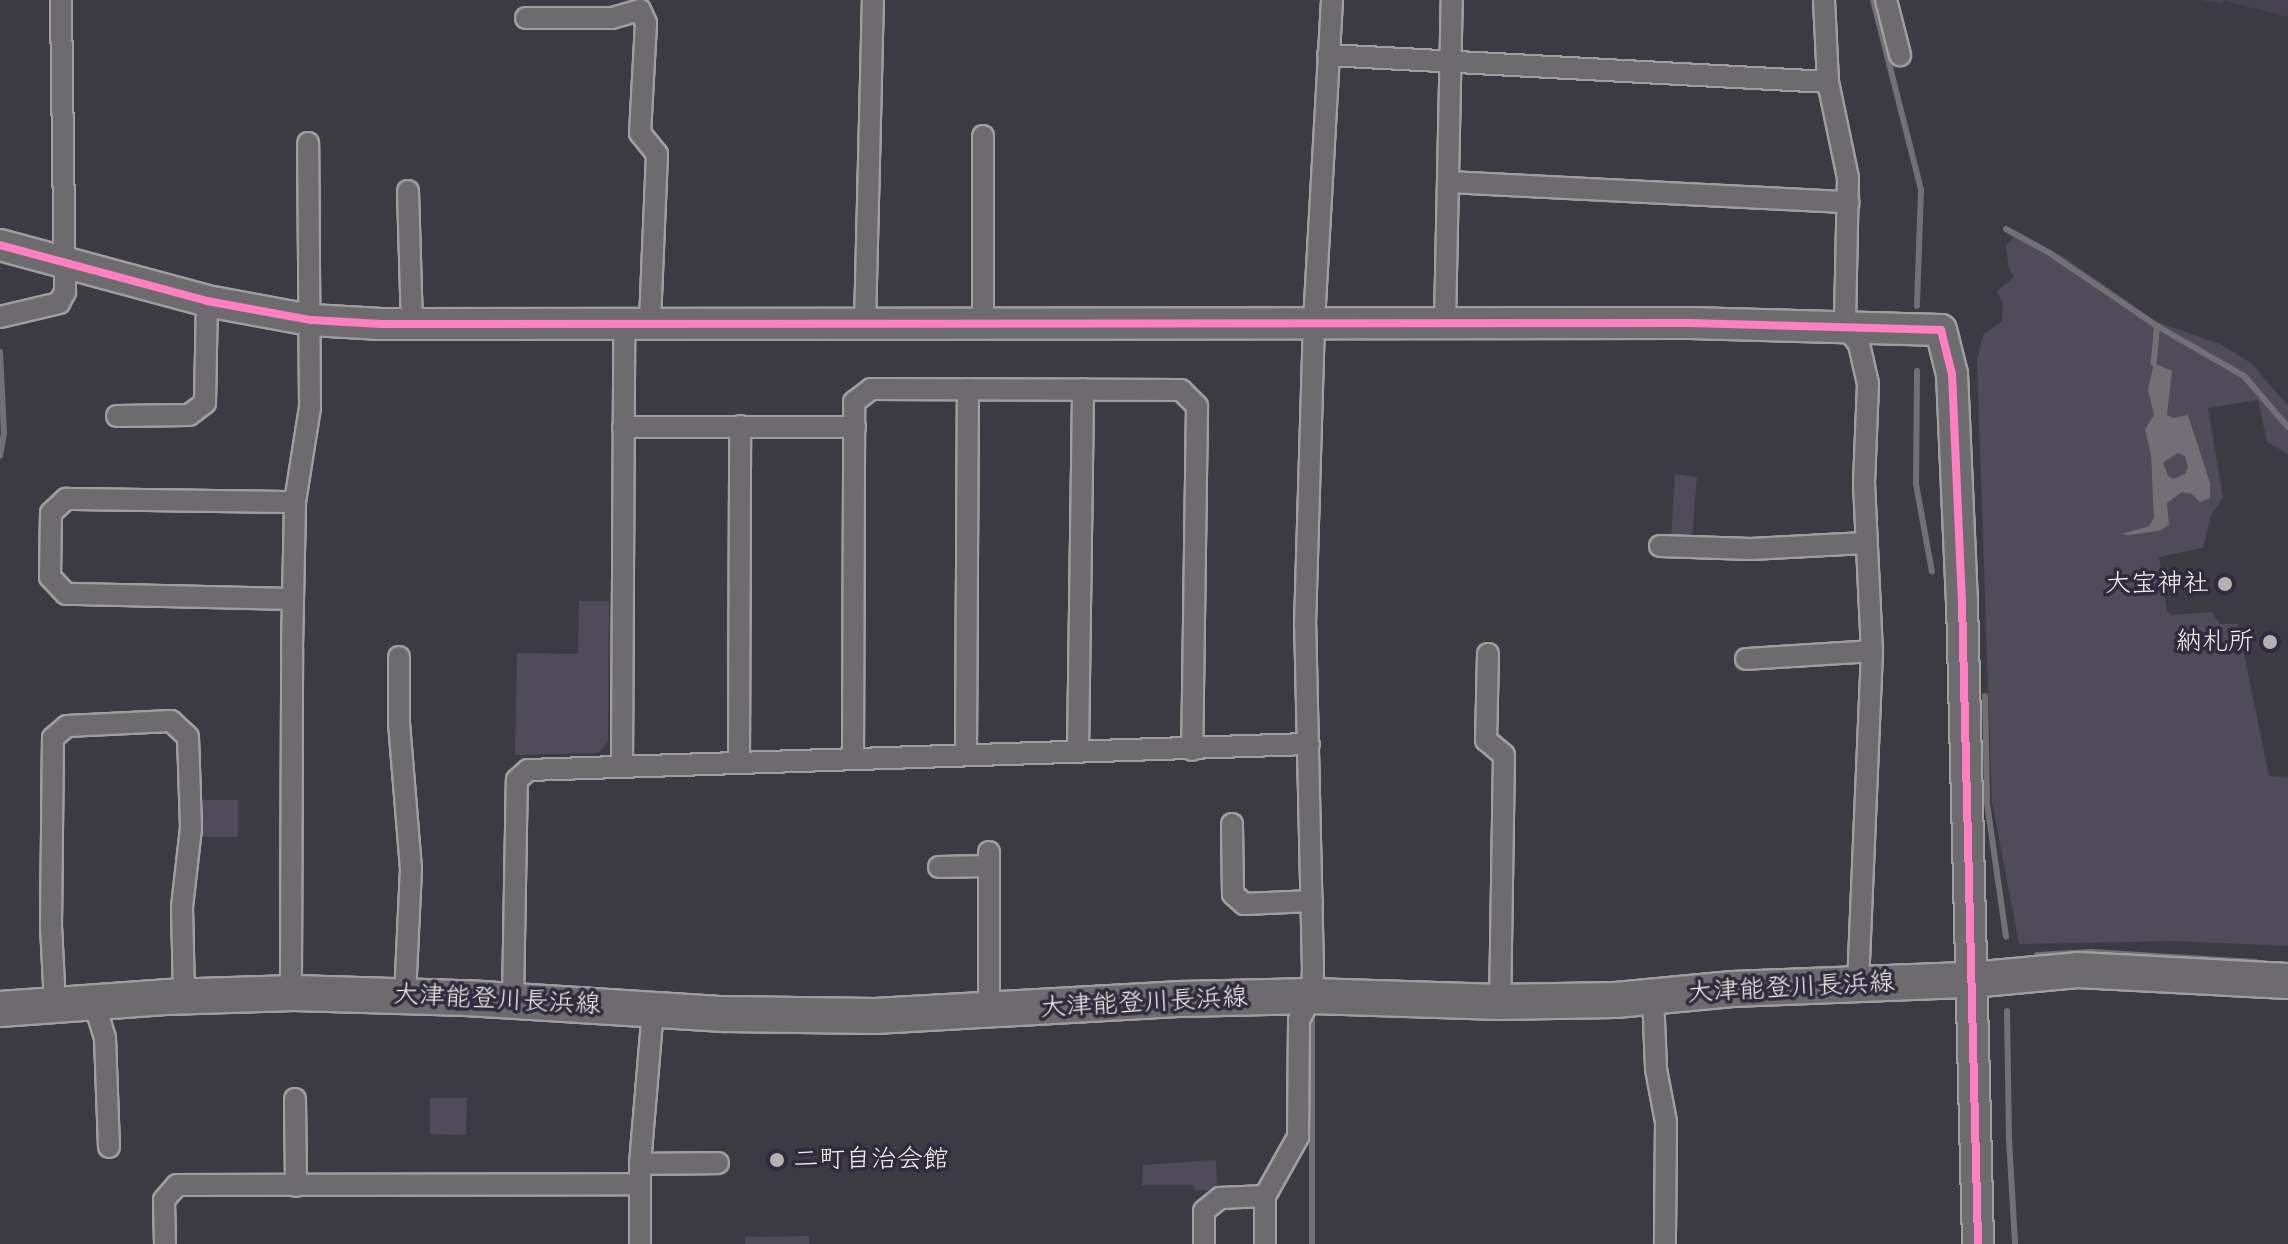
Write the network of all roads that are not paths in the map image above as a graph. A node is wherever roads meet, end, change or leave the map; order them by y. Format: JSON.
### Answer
{"nodes":[{"id":1,"x":61,"y":0,"type":"edge"},
{"id":2,"x":873,"y":0,"type":"edge"},
{"id":3,"x":1332,"y":0,"type":"edge"},
{"id":4,"x":1452,"y":0,"type":"edge"},
{"id":5,"x":1824,"y":0,"type":"edge"},
{"id":6,"x":1886,"y":0,"type":"edge"},
{"id":7,"x":526,"y":18,"type":"dead end"},
{"id":8,"x":1328,"y":55,"type":"junction"},
{"id":9,"x":1900,"y":55,"type":"dead end"},
{"id":10,"x":1451,"y":63,"type":"junction"},
{"id":11,"x":1828,"y":82,"type":"junction"},
{"id":12,"x":983,"y":136,"type":"dead end"},
{"id":13,"x":308,"y":143,"type":"dead end"},
{"id":14,"x":1449,"y":182,"type":"junction"},
{"id":15,"x":408,"y":191,"type":"dead end"},
{"id":16,"x":1849,"y":202,"type":"junction"},
{"id":17,"x":0,"y":245,"type":"edge"},
{"id":18,"x":67,"y":265,"type":"junction"},
{"id":19,"x":207,"y":301,"type":"junction"},
{"id":20,"x":0,"y":317,"type":"edge"},
{"id":21,"x":311,"y":320,"type":"junction"},
{"id":22,"x":1314,"y":322,"type":"junction"},
{"id":23,"x":1445,"y":322,"type":"junction"},
{"id":24,"x":412,"y":324,"type":"junction"},
{"id":25,"x":637,"y":324,"type":"junction"},
{"id":26,"x":865,"y":324,"type":"junction"},
{"id":27,"x":983,"y":324,"type":"junction"},
{"id":28,"x":1845,"y":326,"type":"junction"},
{"id":29,"x":968,"y":389,"type":"junction"},
{"id":30,"x":1083,"y":389,"type":"junction"},
{"id":31,"x":117,"y":416,"type":"dead end"},
{"id":32,"x":740,"y":426,"type":"junction"},
{"id":33,"x":623,"y":427,"type":"junction"},
{"id":34,"x":855,"y":427,"type":"junction"},
{"id":35,"x":295,"y":502,"type":"junction"},
{"id":36,"x":1865,"y":543,"type":"junction"},
{"id":37,"x":1660,"y":546,"type":"dead end"},
{"id":38,"x":293,"y":599,"type":"junction"},
{"id":39,"x":1872,"y":651,"type":"junction"},
{"id":40,"x":1488,"y":654,"type":"dead end"},
{"id":41,"x":399,"y":657,"type":"dead end"},
{"id":42,"x":1746,"y":659,"type":"dead end"},
{"id":43,"x":1309,"y":744,"type":"junction"},
{"id":44,"x":1192,"y":750,"type":"junction"},
{"id":45,"x":1078,"y":752,"type":"junction"},
{"id":46,"x":966,"y":755,"type":"junction"},
{"id":47,"x":853,"y":758,"type":"junction"},
{"id":48,"x":739,"y":762,"type":"junction"},
{"id":49,"x":622,"y":766,"type":"junction"},
{"id":50,"x":1232,"y":824,"type":"dead end"},
{"id":51,"x":939,"y":867,"type":"dead end"},
{"id":52,"x":1312,"y":901,"type":"junction"},
{"id":53,"x":1971,"y":980,"type":"junction"},
{"id":54,"x":2288,"y":981,"type":"edge"},
{"id":55,"x":1858,"y":984,"type":"junction"},
{"id":56,"x":294,"y":993,"type":"junction"},
{"id":57,"x":405,"y":995,"type":"junction"},
{"id":58,"x":1312,"y":996,"type":"junction"},
{"id":59,"x":1653,"y":996,"type":"junction"},
{"id":60,"x":184,"y":997,"type":"junction"},
{"id":61,"x":513,"y":1000,"type":"junction"},
{"id":62,"x":94,"y":1002,"type":"junction"},
{"id":63,"x":1500,"y":1002,"type":"junction"},
{"id":64,"x":55,"y":1005,"type":"junction"},
{"id":65,"x":0,"y":1009,"type":"edge"},
{"id":66,"x":653,"y":1009,"type":"junction"},
{"id":67,"x":989,"y":1012,"type":"junction"},
{"id":68,"x":295,"y":1099,"type":"dead end"},
{"id":69,"x":109,"y":1147,"type":"dead end"},
{"id":70,"x":718,"y":1163,"type":"dead end"},
{"id":71,"x":640,"y":1174,"type":"junction"},
{"id":72,"x":296,"y":1186,"type":"junction"},
{"id":73,"x":1265,"y":1196,"type":"junction"},
{"id":74,"x":165,"y":1244,"type":"edge"},
{"id":75,"x":640,"y":1244,"type":"edge"},
{"id":76,"x":1204,"y":1244,"type":"edge"},
{"id":77,"x":1265,"y":1244,"type":"edge"},
{"id":78,"x":1665,"y":1244,"type":"edge"},
{"id":79,"x":1978,"y":1244,"type":"edge"}],
"edges":[{"from":1,"to":18,"type":"street"},
{"from":2,"to":26,"type":"street"},
{"from":3,"to":8,"type":"street"},
{"from":4,"to":10,"type":"street"},
{"from":5,"to":11,"type":"street"},
{"from":6,"to":9,"type":"street"},
{"from":7,"to":25,"type":"street"},
{"from":8,"to":10,"type":"street"},
{"from":8,"to":22,"type":"street"},
{"from":10,"to":11,"type":"street"},
{"from":10,"to":14,"type":"street"},
{"from":11,"to":16,"type":"street"},
{"from":12,"to":27,"type":"street"},
{"from":13,"to":21,"type":"street"},
{"from":14,"to":16,"type":"street"},
{"from":14,"to":23,"type":"street"},
{"from":15,"to":24,"type":"street"},
{"from":16,"to":28,"type":"street"},
{"from":17,"to":18,"type":"street"},
{"from":18,"to":19,"type":"street"},
{"from":18,"to":20,"type":"street"},
{"from":19,"to":21,"type":"street"},
{"from":19,"to":31,"type":"street"},
{"from":21,"to":24,"type":"street"},
{"from":21,"to":35,"type":"street"},
{"from":22,"to":23,"type":"street"},
{"from":22,"to":27,"type":"street"},
{"from":22,"to":43,"type":"street"},
{"from":23,"to":28,"type":"street"},
{"from":24,"to":25,"type":"street"},
{"from":25,"to":26,"type":"street"},
{"from":25,"to":33,"type":"street"},
{"from":26,"to":27,"type":"street"},
{"from":28,"to":36,"type":"street"},
{"from":28,"to":53,"type":"street"},
{"from":29,"to":30,"type":"street"},
{"from":29,"to":34,"type":"street"},
{"from":29,"to":46,"type":"street"},
{"from":30,"to":44,"type":"street"},
{"from":30,"to":45,"type":"street"},
{"from":32,"to":33,"type":"street"},
{"from":32,"to":34,"type":"street"},
{"from":32,"to":48,"type":"street"},
{"from":33,"to":49,"type":"street"},
{"from":34,"to":47,"type":"street"},
{"from":35,"to":38,"type":"street"},
{"from":35,"to":38,"type":"street"},
{"from":36,"to":37,"type":"street"},
{"from":36,"to":39,"type":"street"},
{"from":38,"to":56,"type":"street"},
{"from":39,"to":42,"type":"street"},
{"from":39,"to":55,"type":"street"},
{"from":40,"to":63,"type":"street"},
{"from":41,"to":57,"type":"street"},
{"from":43,"to":44,"type":"street"},
{"from":43,"to":52,"type":"street"},
{"from":44,"to":45,"type":"street"},
{"from":45,"to":46,"type":"street"},
{"from":46,"to":47,"type":"street"},
{"from":47,"to":48,"type":"street"},
{"from":48,"to":49,"type":"street"},
{"from":49,"to":61,"type":"street"},
{"from":50,"to":52,"type":"street"},
{"from":51,"to":67,"type":"street"},
{"from":52,"to":58,"type":"street"},
{"from":53,"to":54,"type":"main road","name":"大津能登川長浜線"},
{"from":53,"to":55,"type":"main road","name":"大津能登川長浜線"},
{"from":53,"to":79,"type":"street"},
{"from":55,"to":59,"type":"main road","name":"大津能登川長浜線"},
{"from":56,"to":57,"type":"main road","name":"大津能登川長浜線"},
{"from":56,"to":60,"type":"main road","name":"大津能登川長浜線"},
{"from":57,"to":61,"type":"main road","name":"大津能登川長浜線"},
{"from":58,"to":63,"type":"main road","name":"大津能登川長浜線"},
{"from":58,"to":67,"type":"main road","name":"大津能登川長浜線"},
{"from":58,"to":73,"type":"street"},
{"from":59,"to":63,"type":"main road","name":"大津能登川長浜線"},
{"from":59,"to":78,"type":"street"},
{"from":60,"to":62,"type":"main road","name":"大津能登川長浜線"},
{"from":60,"to":64,"type":"street"},
{"from":61,"to":66,"type":"main road","name":"大津能登川長浜線"},
{"from":62,"to":64,"type":"main road","name":"大津能登川長浜線"},
{"from":62,"to":69,"type":"street"},
{"from":64,"to":65,"type":"main road","name":"大津能登川長浜線"},
{"from":66,"to":67,"type":"main road","name":"大津能登川長浜線"},
{"from":66,"to":71,"type":"street"},
{"from":68,"to":72,"type":"street"},
{"from":70,"to":71,"type":"street"},
{"from":71,"to":72,"type":"street"},
{"from":71,"to":75,"type":"street"},
{"from":72,"to":74,"type":"street"},
{"from":73,"to":76,"type":"street"},
{"from":73,"to":77,"type":"street"}]}
